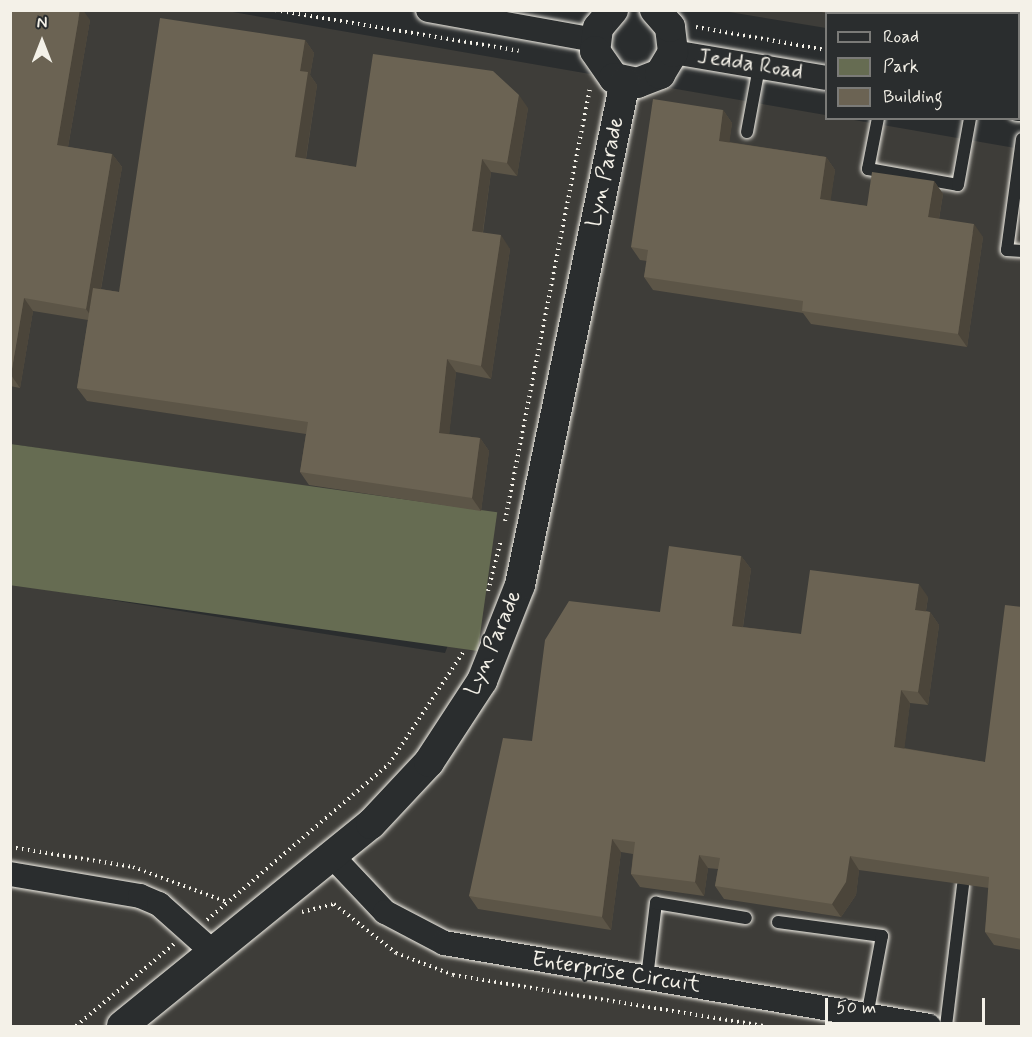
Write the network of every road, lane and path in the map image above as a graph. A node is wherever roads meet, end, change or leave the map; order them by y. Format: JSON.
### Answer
{"nodes":[{"id":1,"x":275,"y":10,"type":"edge"},
{"id":2,"x":428,"y":10,"type":"edge"},
{"id":3,"x":613,"y":10,"type":"edge"},
{"id":4,"x":655,"y":10,"type":"edge"},
{"id":5,"x":691,"y":23,"type":"dead end"},
{"id":6,"x":595,"y":40,"type":"junction"},
{"id":7,"x":825,"y":50,"type":"edge"},
{"id":8,"x":673,"y":52,"type":"junction"},
{"id":9,"x":529,"y":53,"type":"dead end"},
{"id":10,"x":759,"y":67,"type":"junction"},
{"id":11,"x":825,"y":78,"type":"edge"},
{"id":12,"x":591,"y":80,"type":"dead end"},
{"id":13,"x":625,"y":82,"type":"junction"},
{"id":14,"x":878,"y":120,"type":"edge"},
{"id":15,"x":970,"y":120,"type":"edge"},
{"id":16,"x":747,"y":132,"type":"dead end"},
{"id":17,"x":1022,"y":139,"type":"edge"},
{"id":18,"x":1022,"y":251,"type":"edge"},
{"id":19,"x":486,"y":596,"type":"dead end"},
{"id":20,"x":469,"y":641,"type":"dead end"},
{"id":21,"x":332,"y":856,"type":"junction"},
{"id":22,"x":10,"y":874,"type":"edge"},
{"id":23,"x":963,"y":885,"type":"edge"},
{"id":24,"x":746,"y":918,"type":"dead end"},
{"id":25,"x":778,"y":922,"type":"dead end"},
{"id":26,"x":191,"y":931,"type":"junction"},
{"id":27,"x":214,"y":953,"type":"junction"},
{"id":28,"x":647,"y":978,"type":"junction"},
{"id":29,"x":867,"y":1016,"type":"junction"},
{"id":30,"x":76,"y":1026,"type":"edge"},
{"id":31,"x":122,"y":1026,"type":"edge"},
{"id":32,"x":929,"y":1026,"type":"edge"},
{"id":33,"x":946,"y":1026,"type":"edge"}],
"edges":[{"from":1,"to":9,"type":"path"},
{"from":2,"to":6,"type":"street"},
{"from":3,"to":6,"type":"street"},
{"from":4,"to":8,"type":"street"},
{"from":5,"to":7,"type":"path"},
{"from":6,"to":13,"type":"street"},
{"from":8,"to":10,"type":"street","name":"Jedda Road"},
{"from":8,"to":13,"type":"street"},
{"from":10,"to":11,"type":"street","name":"Jedda Road"},
{"from":10,"to":16,"type":"lane"},
{"from":12,"to":19,"type":"path"},
{"from":13,"to":21,"type":"street","name":"Lyn Parade"},
{"from":14,"to":15,"type":"lane"},
{"from":17,"to":18,"type":"lane"},
{"from":20,"to":26,"type":"path"},
{"from":21,"to":27,"type":"street","name":"Lyn Parade"},
{"from":21,"to":28,"type":"street","name":"Enterprise Circuit"},
{"from":22,"to":26,"type":"street"},
{"from":23,"to":33,"type":"lane"},
{"from":24,"to":28,"type":"lane"},
{"from":25,"to":29,"type":"lane"},
{"from":26,"to":27,"type":"street"},
{"from":26,"to":30,"type":"path"},
{"from":27,"to":31,"type":"street","name":"Lyn Parade"},
{"from":28,"to":29,"type":"street","name":"Enterprise Circuit"},
{"from":29,"to":32,"type":"street","name":"Enterprise Circuit"}]}
